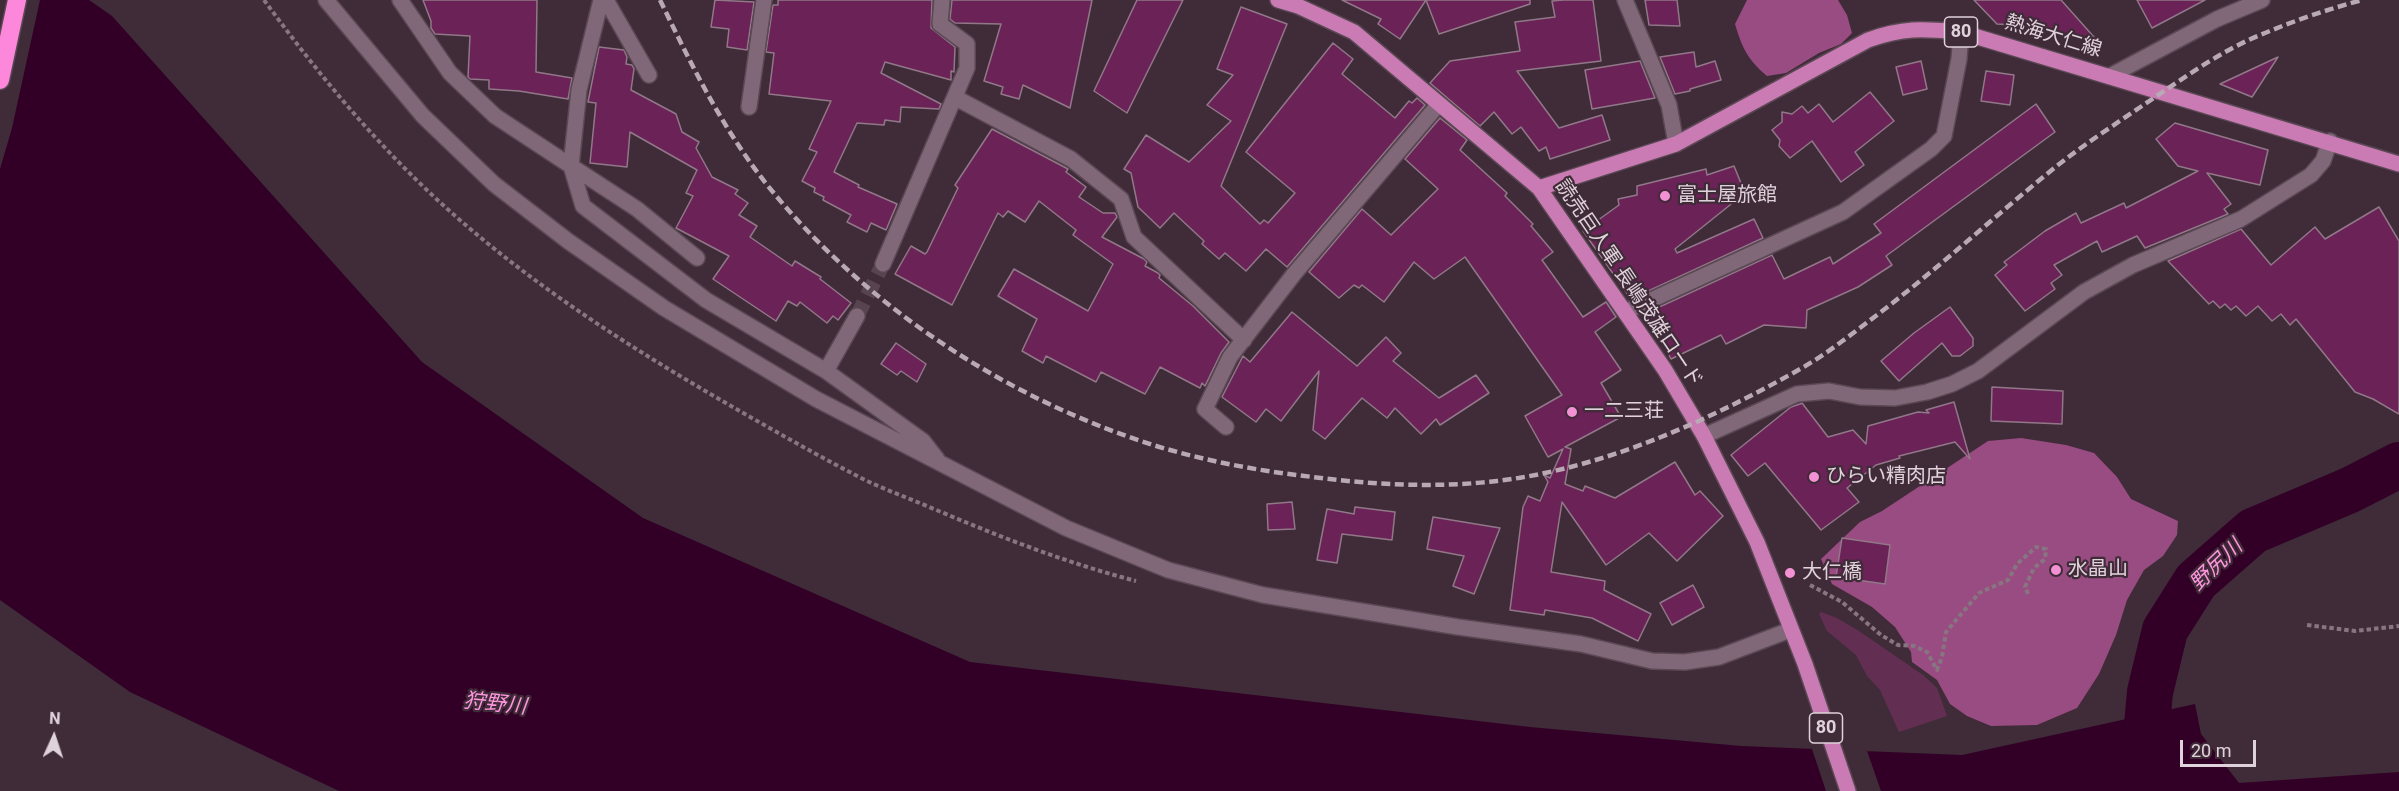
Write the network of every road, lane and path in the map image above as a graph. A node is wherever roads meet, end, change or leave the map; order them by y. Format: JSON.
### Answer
{"nodes":[{"id":1,"x":17,"y":0,"type":"edge"},
{"id":2,"x":326,"y":0,"type":"edge"},
{"id":3,"x":400,"y":0,"type":"edge"},
{"id":4,"x":601,"y":0,"type":"edge"},
{"id":5,"x":606,"y":0,"type":"edge"},
{"id":6,"x":764,"y":0,"type":"edge"},
{"id":7,"x":942,"y":0,"type":"edge"},
{"id":8,"x":1278,"y":0,"type":"edge"},
{"id":9,"x":1625,"y":0,"type":"edge"},
{"id":10,"x":2262,"y":0,"type":"edge"},
{"id":11,"x":1299,"y":3,"type":"edge"},
{"id":12,"x":1961,"y":32,"type":"junction"},
{"id":13,"x":649,"y":75,"type":"dead end"},
{"id":14,"x":2110,"y":76,"type":"junction"},
{"id":15,"x":0,"y":80,"type":"edge"},
{"id":16,"x":956,"y":98,"type":"junction"},
{"id":17,"x":1439,"y":104,"type":"junction"},
{"id":18,"x":749,"y":107,"type":"dead end"},
{"id":19,"x":2330,"y":141,"type":"junction"},
{"id":20,"x":1676,"y":144,"type":"junction"},
{"id":21,"x":2399,"y":164,"type":"edge"},
{"id":22,"x":571,"y":166,"type":"junction"},
{"id":23,"x":1539,"y":188,"type":"junction"},
{"id":24,"x":697,"y":258,"type":"dead end"},
{"id":25,"x":883,"y":264,"type":"tunnel mouth"},
{"id":26,"x":1625,"y":312,"type":"junction"},
{"id":27,"x":857,"y":316,"type":"tunnel mouth"},
{"id":28,"x":1244,"y":340,"type":"junction"},
{"id":29,"x":825,"y":371,"type":"junction"},
{"id":30,"x":1226,"y":426,"type":"dead end"},
{"id":31,"x":1704,"y":436,"type":"junction"},
{"id":32,"x":940,"y":464,"type":"junction"},
{"id":33,"x":1810,"y":585,"type":"dead end"},
{"id":34,"x":2029,"y":596,"type":"dead end"},
{"id":35,"x":2307,"y":625,"type":"dead end"},
{"id":36,"x":2399,"y":626,"type":"edge"},
{"id":37,"x":1790,"y":630,"type":"junction"},
{"id":38,"x":1848,"y":791,"type":"edge"}],
"edges":[{"from":1,"to":15,"type":"highway"},
{"from":2,"to":32,"type":"street"},
{"from":3,"to":22,"type":"street"},
{"from":4,"to":22,"type":"street"},
{"from":5,"to":13,"type":"street"},
{"from":6,"to":18,"type":"street"},
{"from":7,"to":16,"type":"street"},
{"from":8,"to":11,"type":"main road","name":"読売巨人軍 長嶋茂雄ロード"},
{"from":9,"to":20,"type":"street"},
{"from":10,"to":14,"type":"street"},
{"from":11,"to":17,"type":"main road","name":"読売巨人軍 長嶋茂雄ロード"},
{"from":12,"to":14,"type":"main road","name":"熱海大仁線","number":"80"},
{"from":12,"to":20,"type":"main road","name":"熱海大仁線","number":"80"},
{"from":12,"to":26,"type":"street"},
{"from":14,"to":19,"type":"main road","name":"熱海大仁線","number":"80"},
{"from":16,"to":25,"type":"street"},
{"from":16,"to":28,"type":"street"},
{"from":17,"to":23,"type":"main road","name":"読売巨人軍 長嶋茂雄ロード"},
{"from":17,"to":28,"type":"street"},
{"from":19,"to":21,"type":"main road","name":"熱海大仁線","number":"80"},
{"from":19,"to":31,"type":"street"},
{"from":20,"to":23,"type":"main road","name":"熱海大仁線","number":"80"},
{"from":22,"to":24,"type":"street"},
{"from":22,"to":29,"type":"street"},
{"from":23,"to":26,"type":"main road","name":"読売巨人軍 長嶋茂雄ロード","number":"80"},
{"from":26,"to":31,"type":"main road","name":"読売巨人軍 長嶋茂雄ロード","number":"80"},
{"from":27,"to":29,"type":"street"},
{"from":28,"to":30,"type":"street"},
{"from":29,"to":32,"type":"street"},
{"from":31,"to":37,"type":"main road","name":"読売巨人軍 長嶋茂雄ロード","number":"80"},
{"from":32,"to":37,"type":"street"},
{"from":33,"to":34,"type":"path"},
{"from":35,"to":36,"type":"path"},
{"from":37,"to":38,"type":"main road","name":"読売巨人軍 長嶋茂雄ロード","number":"80"}]}
